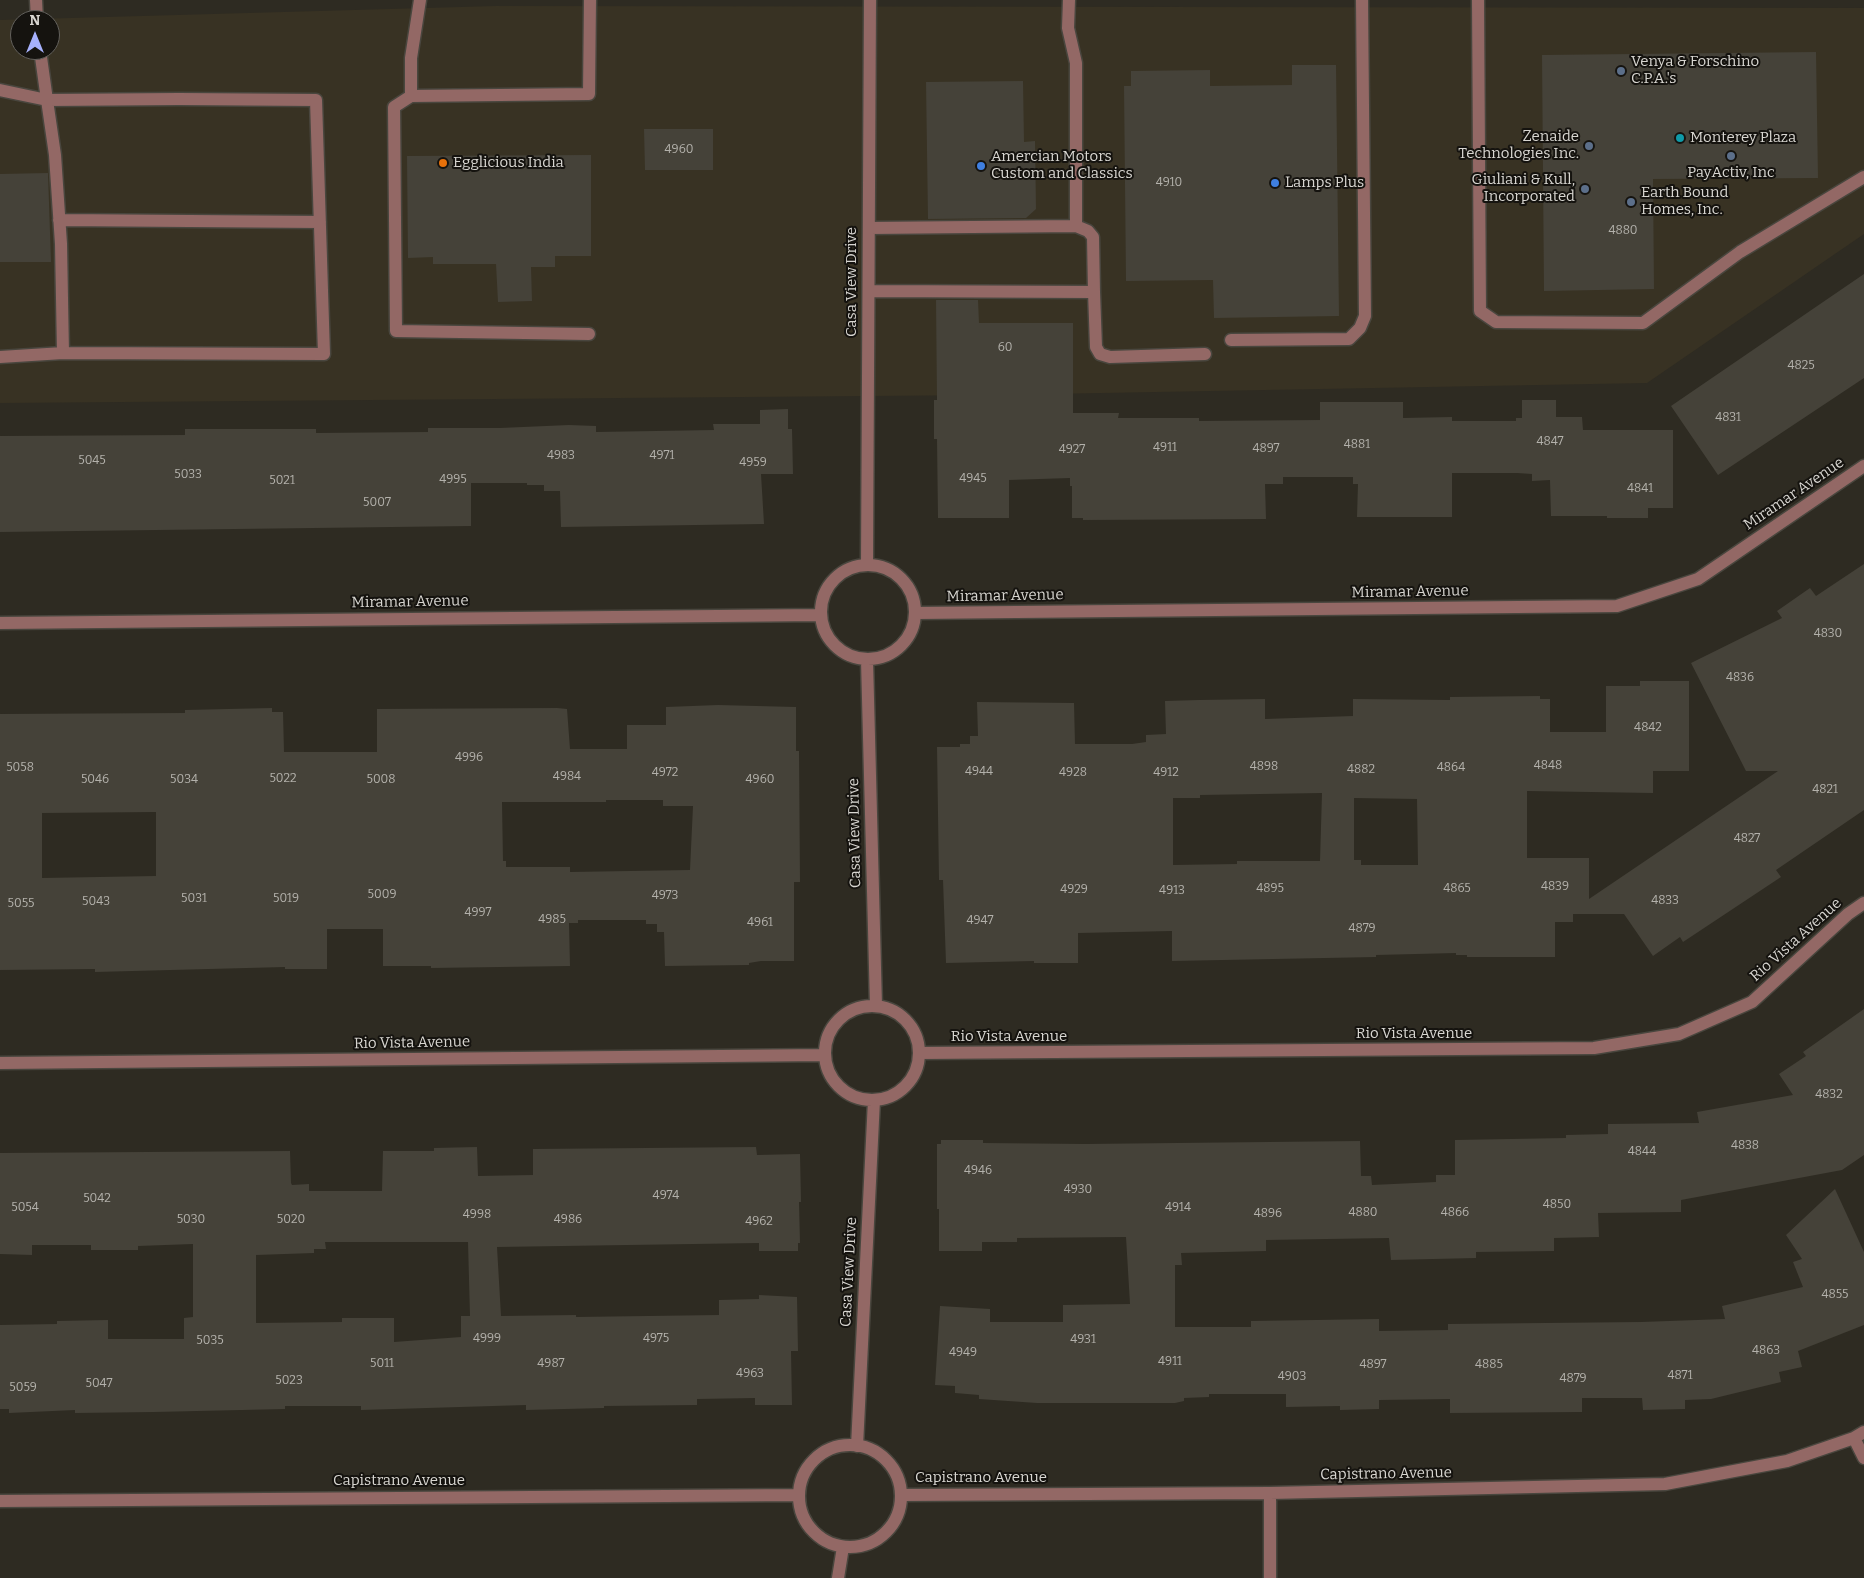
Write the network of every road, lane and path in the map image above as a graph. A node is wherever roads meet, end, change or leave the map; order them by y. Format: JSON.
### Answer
{"nodes":[{"id":1,"x":420,"y":0,"type":"edge"},
{"id":2,"x":590,"y":0,"type":"edge"},
{"id":3,"x":870,"y":0,"type":"edge"},
{"id":4,"x":1069,"y":0,"type":"edge"},
{"id":5,"x":1362,"y":0,"type":"edge"},
{"id":6,"x":1478,"y":0,"type":"edge"},
{"id":7,"x":41,"y":60,"type":"edge"},
{"id":8,"x":0,"y":90,"type":"edge"},
{"id":9,"x":411,"y":96,"type":"junction"},
{"id":10,"x":47,"y":100,"type":"junction"},
{"id":11,"x":1864,"y":177,"type":"edge"},
{"id":12,"x":59,"y":220,"type":"junction"},
{"id":13,"x":320,"y":222,"type":"junction"},
{"id":14,"x":1076,"y":226,"type":"junction"},
{"id":15,"x":869,"y":228,"type":"junction"},
{"id":16,"x":869,"y":291,"type":"junction"},
{"id":17,"x":1094,"y":292,"type":"junction"},
{"id":18,"x":589,"y":334,"type":"dead end"},
{"id":19,"x":1232,"y":340,"type":"dead end"},
{"id":20,"x":63,"y":353,"type":"junction"},
{"id":21,"x":1205,"y":354,"type":"dead end"},
{"id":22,"x":0,"y":356,"type":"edge"},
{"id":23,"x":1864,"y":466,"type":"edge"},
{"id":24,"x":867,"y":564,"type":"junction"},
{"id":25,"x":916,"y":613,"type":"junction"},
{"id":26,"x":820,"y":615,"type":"junction"},
{"id":27,"x":0,"y":623,"type":"edge"},
{"id":28,"x":867,"y":660,"type":"junction"},
{"id":29,"x":1864,"y":902,"type":"edge"},
{"id":30,"x":876,"y":1006,"type":"junction"},
{"id":31,"x":919,"y":1053,"type":"junction"},
{"id":32,"x":824,"y":1055,"type":"junction"},
{"id":33,"x":0,"y":1063,"type":"edge"},
{"id":34,"x":874,"y":1100,"type":"junction"},
{"id":35,"x":1859,"y":1435,"type":"edge"},
{"id":36,"x":857,"y":1446,"type":"junction"},
{"id":37,"x":1864,"y":1458,"type":"edge"},
{"id":38,"x":1270,"y":1493,"type":"junction"},
{"id":39,"x":799,"y":1495,"type":"junction"},
{"id":40,"x":901,"y":1495,"type":"junction"},
{"id":41,"x":0,"y":1501,"type":"edge"},
{"id":42,"x":842,"y":1547,"type":"junction"},
{"id":43,"x":838,"y":1578,"type":"edge"},
{"id":44,"x":1270,"y":1578,"type":"edge"}],
"edges":[{"from":1,"to":9,"type":"street"},
{"from":2,"to":9,"type":"street"},
{"from":3,"to":15,"type":"street","name":"Casa View Drive"},
{"from":4,"to":14,"type":"street"},
{"from":5,"to":19,"type":"street"},
{"from":6,"to":11,"type":"street"},
{"from":7,"to":10,"type":"street"},
{"from":8,"to":10,"type":"street"},
{"from":9,"to":18,"type":"street"},
{"from":10,"to":12,"type":"street"},
{"from":10,"to":13,"type":"street"},
{"from":12,"to":13,"type":"street"},
{"from":12,"to":20,"type":"street"},
{"from":13,"to":20,"type":"street"},
{"from":14,"to":15,"type":"street"},
{"from":14,"to":17,"type":"street"},
{"from":15,"to":16,"type":"street","name":"Casa View Drive"},
{"from":16,"to":17,"type":"street"},
{"from":16,"to":24,"type":"street","name":"Casa View Drive"},
{"from":17,"to":21,"type":"street"},
{"from":20,"to":22,"type":"street"},
{"from":23,"to":25,"type":"street","name":"Miramar Avenue"},
{"from":24,"to":25,"type":"street"},
{"from":24,"to":26,"type":"street"},
{"from":25,"to":28,"type":"street"},
{"from":26,"to":27,"type":"street","name":"Miramar Avenue"},
{"from":26,"to":28,"type":"street"},
{"from":28,"to":30,"type":"street","name":"Casa View Drive"},
{"from":29,"to":31,"type":"street","name":"Rio Vista Avenue"},
{"from":30,"to":31,"type":"street"},
{"from":30,"to":32,"type":"street"},
{"from":31,"to":34,"type":"street"},
{"from":32,"to":33,"type":"street","name":"Rio Vista Avenue"},
{"from":32,"to":34,"type":"street"},
{"from":34,"to":36,"type":"street","name":"Casa View Drive"},
{"from":35,"to":37,"type":"street"},
{"from":35,"to":38,"type":"street","name":"Capistrano Avenue"},
{"from":36,"to":39,"type":"street"},
{"from":36,"to":40,"type":"street"},
{"from":38,"to":40,"type":"street","name":"Capistrano Avenue"},
{"from":38,"to":44,"type":"street"},
{"from":39,"to":41,"type":"street","name":"Capistrano Avenue"},
{"from":39,"to":42,"type":"street"},
{"from":40,"to":42,"type":"street"},
{"from":42,"to":43,"type":"street"}]}
